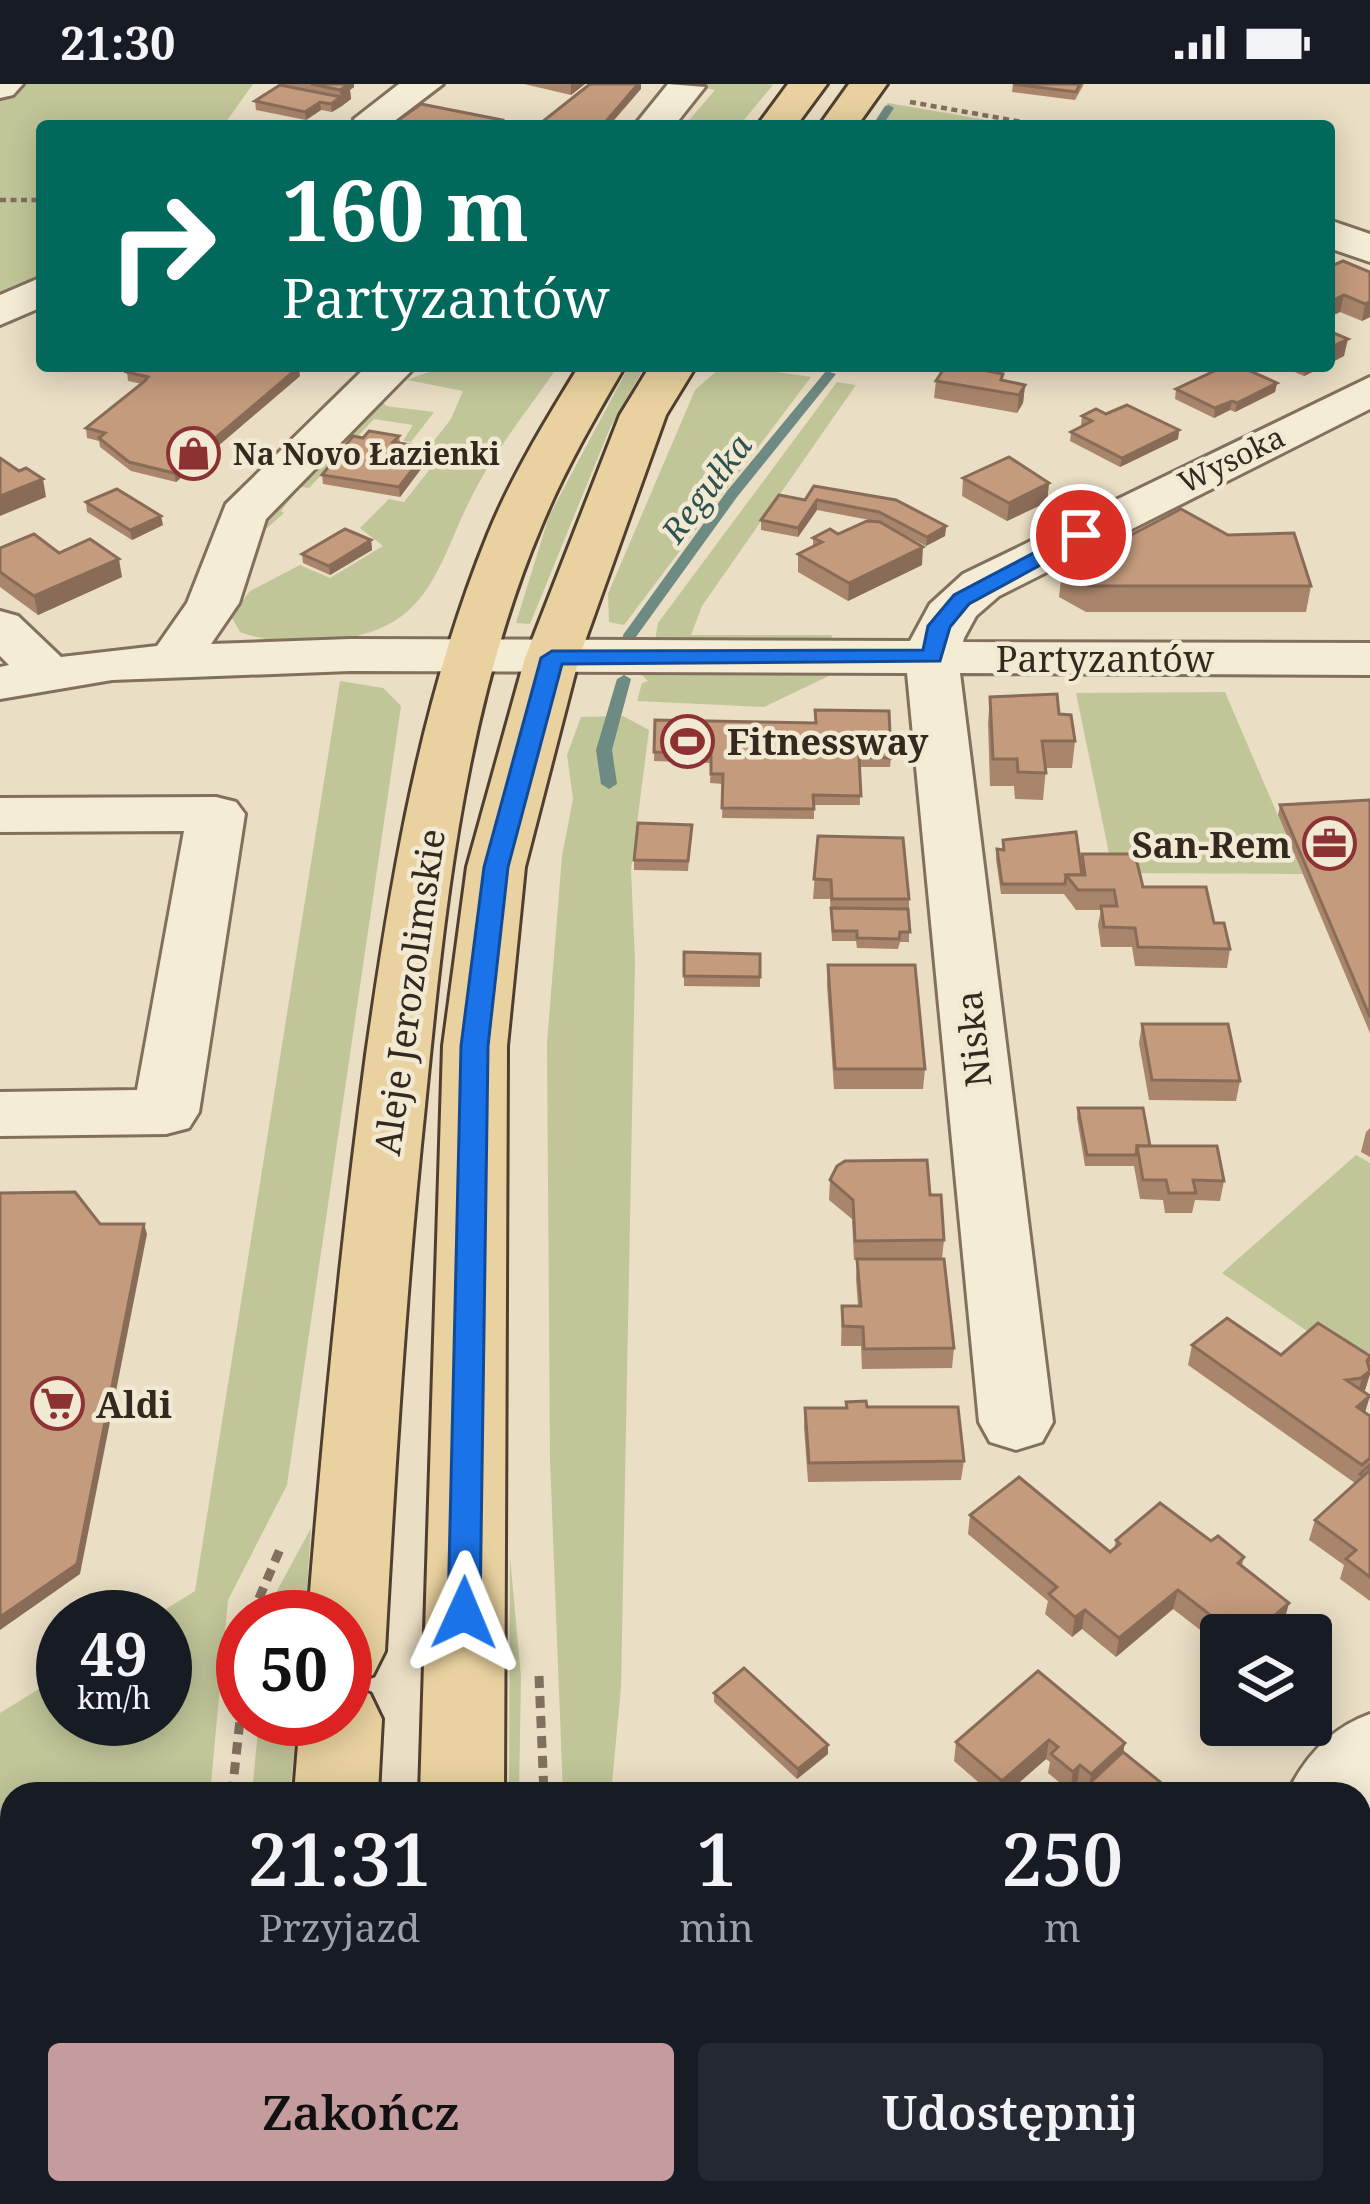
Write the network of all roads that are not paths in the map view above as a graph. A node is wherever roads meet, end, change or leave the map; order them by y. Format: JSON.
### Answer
{"nodes":[{"id":1,"x":424,"y":84,"type":"edge"},
{"id":2,"x":808,"y":84,"type":"edge"},
{"id":3,"x":868,"y":84,"type":"edge"},
{"id":4,"x":686,"y":87,"type":"edge"},
{"id":5,"x":373,"y":119,"type":"dead end"},
{"id":6,"x":658,"y":120,"type":"edge"},
{"id":7,"x":781,"y":120,"type":"edge"},
{"id":8,"x":842,"y":120,"type":"edge"},
{"id":9,"x":1335,"y":235,"type":"edge"},
{"id":10,"x":1370,"y":249,"type":"edge"},
{"id":11,"x":36,"y":293,"type":"edge"},
{"id":12,"x":0,"y":312,"type":"edge"},
{"id":13,"x":387,"y":372,"type":"edge"},
{"id":14,"x":599,"y":372,"type":"edge"},
{"id":15,"x":669,"y":372,"type":"edge"},
{"id":16,"x":1370,"y":391,"type":"edge"},
{"id":17,"x":0,"y":627,"type":"edge"},
{"id":18,"x":470,"y":655,"type":"junction"},
{"id":19,"x":932,"y":657,"type":"junction"},
{"id":20,"x":552,"y":658,"type":"junction"},
{"id":21,"x":1370,"y":659,"type":"edge"},
{"id":22,"x":174,"y":660,"type":"junction"},
{"id":23,"x":23,"y":678,"type":"edge"},
{"id":24,"x":0,"y":815,"type":"edge"},
{"id":25,"x":0,"y":1114,"type":"edge"},
{"id":26,"x":1016,"y":1422,"type":"dead end"},
{"id":27,"x":349,"y":1590,"type":"edge"},
{"id":28,"x":338,"y":1746,"type":"edge"},
{"id":29,"x":1370,"y":1750,"type":"edge"},
{"id":30,"x":336,"y":1782,"type":"edge"},
{"id":31,"x":461,"y":1782,"type":"edge"},
{"id":32,"x":1340,"y":1782,"type":"edge"}],
"edges":[{"from":1,"to":5,"type":"street"},
{"from":2,"to":7,"type":"main road"},
{"from":3,"to":8,"type":"main road"},
{"from":4,"to":6,"type":"street"},
{"from":9,"to":10,"type":"street"},
{"from":11,"to":12,"type":"street"},
{"from":13,"to":22,"type":"street"},
{"from":14,"to":18,"type":"main road","name":"Aleje Jerozolimskie"},
{"from":15,"to":20,"type":"main road","name":"Aleje Jerozolimskie"},
{"from":16,"to":19,"type":"street","name":"Wysoka"},
{"from":17,"to":23,"type":"street"},
{"from":18,"to":20,"type":"street","name":"Partyzantów"},
{"from":18,"to":22,"type":"street"},
{"from":18,"to":27,"type":"main road","name":"Aleje Jerozolimskie"},
{"from":19,"to":20,"type":"street","name":"Partyzantów"},
{"from":19,"to":21,"type":"street","name":"Partyzantów"},
{"from":19,"to":26,"type":"street","name":"Niska"},
{"from":20,"to":31,"type":"main road","name":"Aleje Jerozolimskie"},
{"from":22,"to":23,"type":"street"},
{"from":24,"to":25,"type":"street"},
{"from":28,"to":30,"type":"main road"},
{"from":29,"to":32,"type":"street"}]}
